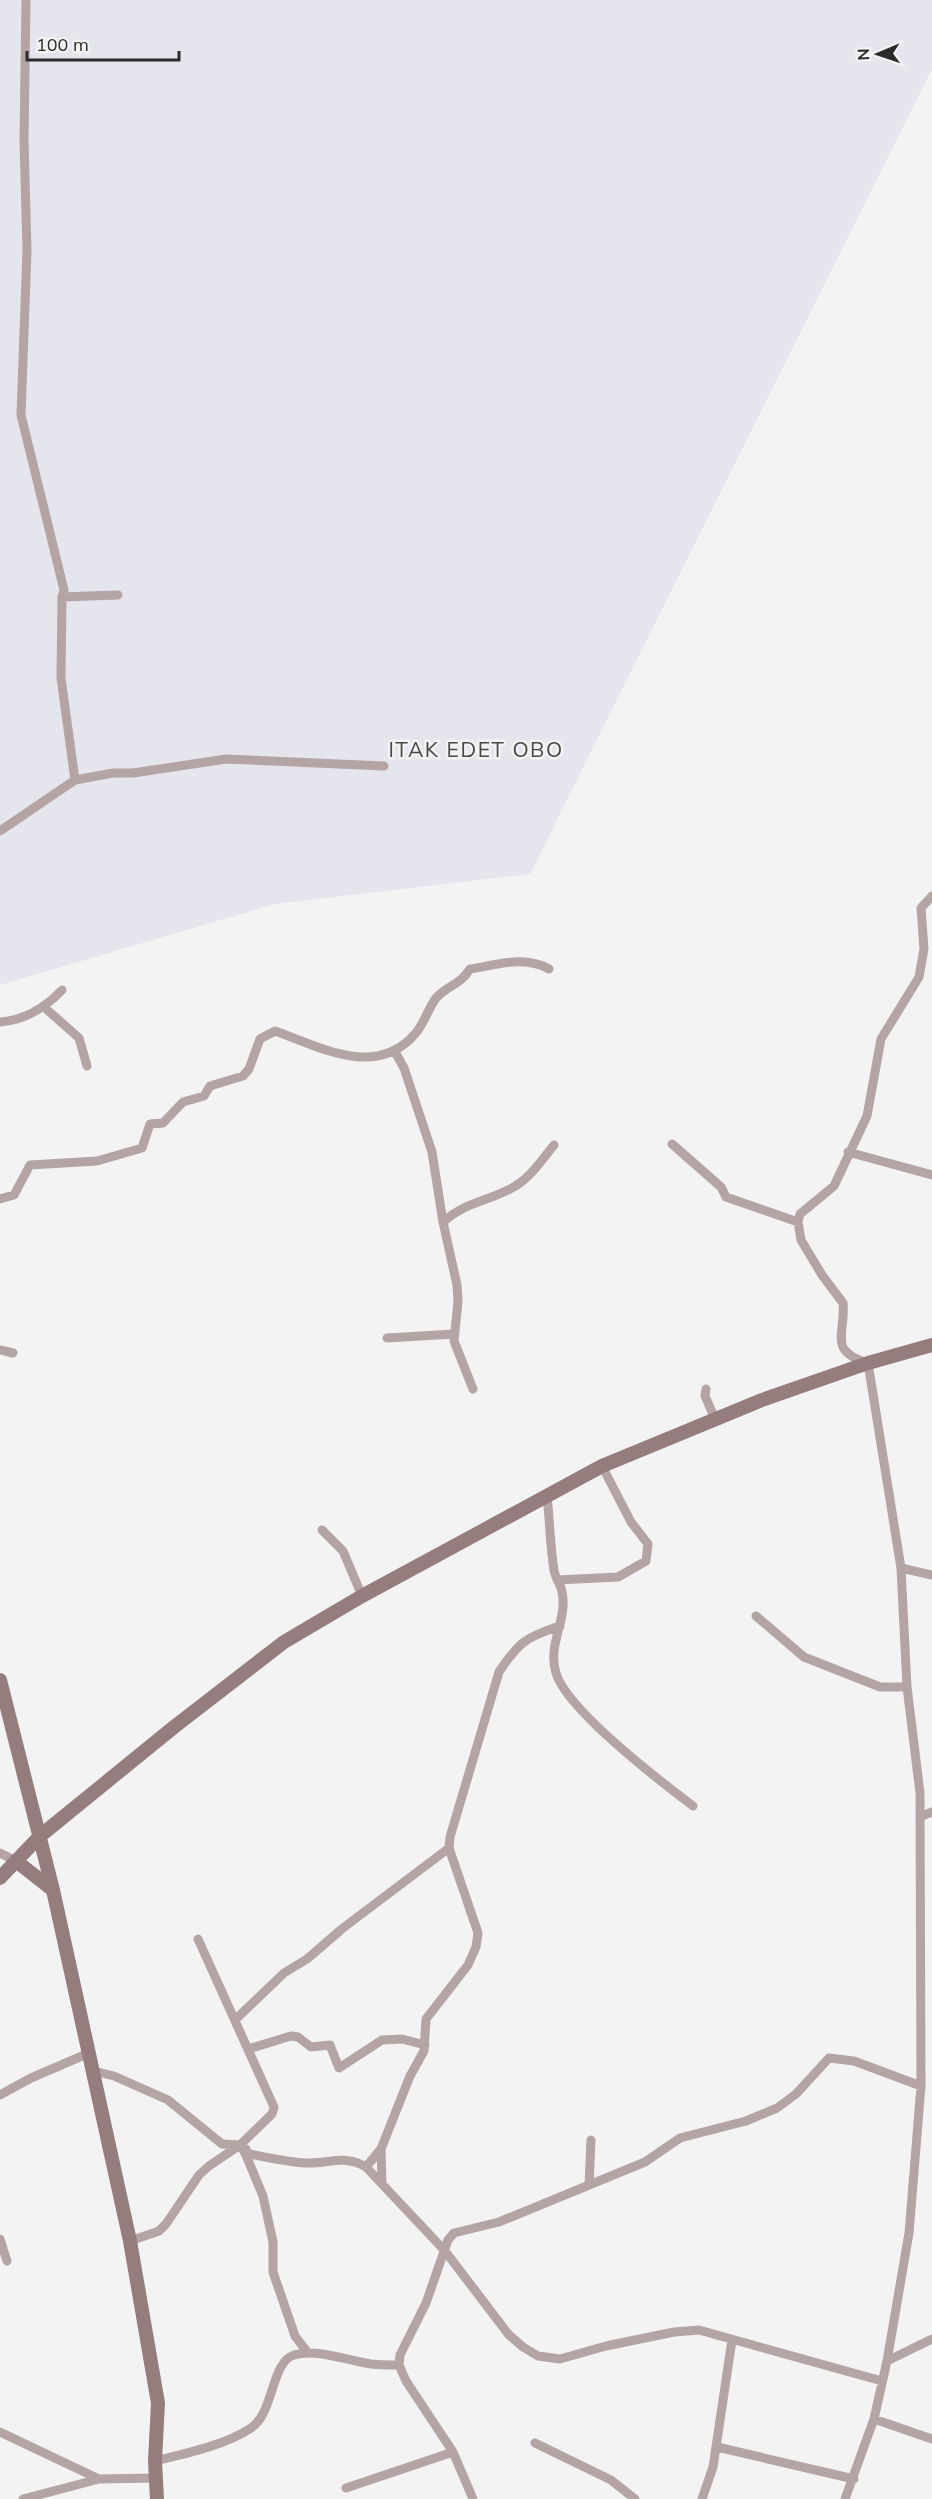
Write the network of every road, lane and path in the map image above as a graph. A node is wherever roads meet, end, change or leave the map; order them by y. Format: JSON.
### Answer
{"nodes":[{"id":1,"x":26,"y":0,"type":"edge"},
{"id":2,"x":118,"y":595,"type":"dead end"},
{"id":3,"x":62,"y":597,"type":"junction"},
{"id":4,"x":384,"y":766,"type":"dead end"},
{"id":5,"x":75,"y":780,"type":"junction"},
{"id":6,"x":0,"y":831,"type":"edge"},
{"id":7,"x":932,"y":896,"type":"edge"},
{"id":8,"x":549,"y":969,"type":"dead end"},
{"id":9,"x":62,"y":990,"type":"dead end"},
{"id":10,"x":44,"y":1007,"type":"junction"},
{"id":11,"x":0,"y":1022,"type":"edge"},
{"id":12,"x":394,"y":1050,"type":"junction"},
{"id":13,"x":87,"y":1066,"type":"dead end"},
{"id":14,"x":672,"y":1144,"type":"dead end"},
{"id":15,"x":554,"y":1145,"type":"dead end"},
{"id":16,"x":848,"y":1152,"type":"junction"},
{"id":17,"x":932,"y":1175,"type":"edge"},
{"id":18,"x":0,"y":1199,"type":"edge"},
{"id":19,"x":443,"y":1222,"type":"junction"},
{"id":20,"x":798,"y":1222,"type":"junction"},
{"id":21,"x":454,"y":1334,"type":"junction"},
{"id":22,"x":387,"y":1338,"type":"dead end"},
{"id":23,"x":932,"y":1345,"type":"edge"},
{"id":24,"x":0,"y":1350,"type":"edge"},
{"id":25,"x":13,"y":1353,"type":"dead end"},
{"id":26,"x":868,"y":1363,"type":"junction"},
{"id":27,"x":473,"y":1389,"type":"dead end"},
{"id":28,"x":706,"y":1389,"type":"dead end"},
{"id":29,"x":715,"y":1419,"type":"junction"},
{"id":30,"x":602,"y":1466,"type":"junction"},
{"id":31,"x":547,"y":1497,"type":"junction"},
{"id":32,"x":322,"y":1530,"type":"dead end"},
{"id":33,"x":900,"y":1568,"type":"junction"},
{"id":34,"x":932,"y":1575,"type":"edge"},
{"id":35,"x":557,"y":1580,"type":"junction"},
{"id":36,"x":362,"y":1596,"type":"junction"},
{"id":37,"x":756,"y":1616,"type":"dead end"},
{"id":38,"x":560,"y":1626,"type":"junction"},
{"id":39,"x":0,"y":1680,"type":"edge"},
{"id":40,"x":907,"y":1687,"type":"junction"},
{"id":41,"x":693,"y":1806,"type":"dead end"},
{"id":42,"x":932,"y":1812,"type":"edge"},
{"id":43,"x":920,"y":1817,"type":"junction"},
{"id":44,"x":40,"y":1836,"type":"junction"},
{"id":45,"x":449,"y":1848,"type":"junction"},
{"id":46,"x":0,"y":1853,"type":"edge"},
{"id":47,"x":16,"y":1861,"type":"junction"},
{"id":48,"x":2,"y":1874,"type":"edge"},
{"id":49,"x":53,"y":1890,"type":"junction"},
{"id":50,"x":198,"y":1939,"type":"dead end"},
{"id":51,"x":921,"y":1954,"type":"junction"},
{"id":52,"x":932,"y":1954,"type":"edge"},
{"id":53,"x":235,"y":2020,"type":"junction"},
{"id":54,"x":424,"y":2044,"type":"junction"},
{"id":55,"x":248,"y":2049,"type":"junction"},
{"id":56,"x":89,"y":2053,"type":"junction"},
{"id":57,"x":94,"y":2071,"type":"junction"},
{"id":58,"x":921,"y":2086,"type":"junction"},
{"id":59,"x":0,"y":2095,"type":"edge"},
{"id":60,"x":591,"y":2140,"type":"dead end"},
{"id":61,"x":243,"y":2149,"type":"junction"},
{"id":62,"x":381,"y":2149,"type":"junction"},
{"id":63,"x":366,"y":2167,"type":"junction"},
{"id":64,"x":382,"y":2183,"type":"junction"},
{"id":65,"x":589,"y":2185,"type":"junction"},
{"id":66,"x":0,"y":2239,"type":"edge"},
{"id":67,"x":130,"y":2241,"type":"junction"},
{"id":68,"x":445,"y":2251,"type":"junction"},
{"id":69,"x":7,"y":2261,"type":"dead end"},
{"id":70,"x":932,"y":2339,"type":"edge"},
{"id":71,"x":732,"y":2340,"type":"junction"},
{"id":72,"x":304,"y":2349,"type":"junction"},
{"id":73,"x":887,"y":2361,"type":"junction"},
{"id":74,"x":399,"y":2365,"type":"junction"},
{"id":75,"x":882,"y":2381,"type":"junction"},
{"id":76,"x":874,"y":2419,"type":"junction"},
{"id":77,"x":0,"y":2432,"type":"edge"},
{"id":78,"x":932,"y":2439,"type":"edge"},
{"id":79,"x":535,"y":2443,"type":"dead end"},
{"id":80,"x":717,"y":2447,"type":"junction"},
{"id":81,"x":453,"y":2452,"type":"junction"},
{"id":82,"x":155,"y":2461,"type":"junction"},
{"id":83,"x":156,"y":2478,"type":"junction"},
{"id":84,"x":99,"y":2479,"type":"junction"},
{"id":85,"x":854,"y":2479,"type":"junction"},
{"id":86,"x":346,"y":2488,"type":"dead end"},
{"id":87,"x":23,"y":2499,"type":"edge"},
{"id":88,"x":157,"y":2499,"type":"edge"},
{"id":89,"x":473,"y":2499,"type":"edge"},
{"id":90,"x":635,"y":2499,"type":"edge"},
{"id":91,"x":702,"y":2499,"type":"edge"},
{"id":92,"x":845,"y":2499,"type":"edge"}],
"edges":[{"from":1,"to":3,"type":"street"},
{"from":2,"to":3,"type":"street"},
{"from":3,"to":5,"type":"street"},
{"from":4,"to":5,"type":"street"},
{"from":5,"to":6,"type":"street"},
{"from":7,"to":16,"type":"street"},
{"from":8,"to":12,"type":"street"},
{"from":9,"to":10,"type":"street"},
{"from":10,"to":11,"type":"street"},
{"from":10,"to":13,"type":"street"},
{"from":12,"to":18,"type":"street"},
{"from":12,"to":19,"type":"street"},
{"from":14,"to":20,"type":"street"},
{"from":15,"to":19,"type":"street"},
{"from":16,"to":17,"type":"street"},
{"from":16,"to":20,"type":"street"},
{"from":19,"to":21,"type":"street"},
{"from":20,"to":26,"type":"street"},
{"from":21,"to":22,"type":"street"},
{"from":21,"to":27,"type":"street"},
{"from":23,"to":26,"type":"street"},
{"from":24,"to":25,"type":"street"},
{"from":26,"to":29,"type":"street"},
{"from":26,"to":33,"type":"street"},
{"from":28,"to":29,"type":"street"},
{"from":29,"to":30,"type":"street"},
{"from":30,"to":31,"type":"street"},
{"from":30,"to":35,"type":"street"},
{"from":31,"to":35,"type":"street"},
{"from":31,"to":36,"type":"street"},
{"from":32,"to":36,"type":"street"},
{"from":33,"to":34,"type":"street"},
{"from":33,"to":40,"type":"street"},
{"from":35,"to":38,"type":"street"},
{"from":36,"to":44,"type":"street"},
{"from":37,"to":40,"type":"street"},
{"from":38,"to":41,"type":"street"},
{"from":38,"to":45,"type":"street"},
{"from":39,"to":44,"type":"street"},
{"from":40,"to":43,"type":"street"},
{"from":42,"to":43,"type":"street"},
{"from":43,"to":51,"type":"street"},
{"from":44,"to":47,"type":"street"},
{"from":44,"to":49,"type":"street"},
{"from":45,"to":53,"type":"street"},
{"from":45,"to":54,"type":"street"},
{"from":46,"to":47,"type":"street"},
{"from":47,"to":48,"type":"street"},
{"from":47,"to":49,"type":"street"},
{"from":49,"to":56,"type":"street"},
{"from":50,"to":53,"type":"street"},
{"from":51,"to":52,"type":"street"},
{"from":51,"to":58,"type":"street"},
{"from":53,"to":55,"type":"street"},
{"from":54,"to":55,"type":"street"},
{"from":54,"to":62,"type":"street"},
{"from":55,"to":61,"type":"street"},
{"from":56,"to":57,"type":"street"},
{"from":56,"to":59,"type":"street"},
{"from":57,"to":61,"type":"street"},
{"from":57,"to":67,"type":"street"},
{"from":58,"to":65,"type":"street"},
{"from":58,"to":73,"type":"street"},
{"from":60,"to":65,"type":"street"},
{"from":61,"to":63,"type":"street"},
{"from":61,"to":67,"type":"street"},
{"from":61,"to":72,"type":"street"},
{"from":62,"to":63,"type":"street"},
{"from":62,"to":64,"type":"street"},
{"from":63,"to":64,"type":"street"},
{"from":64,"to":68,"type":"street"},
{"from":65,"to":68,"type":"street"},
{"from":66,"to":69,"type":"street"},
{"from":67,"to":82,"type":"street"},
{"from":68,"to":71,"type":"street"},
{"from":68,"to":74,"type":"street"},
{"from":70,"to":73,"type":"street"},
{"from":71,"to":75,"type":"street"},
{"from":71,"to":80,"type":"street"},
{"from":72,"to":74,"type":"street"},
{"from":72,"to":82,"type":"street"},
{"from":73,"to":75,"type":"street"},
{"from":74,"to":81,"type":"street"},
{"from":75,"to":76,"type":"street"},
{"from":76,"to":78,"type":"street"},
{"from":76,"to":85,"type":"street"},
{"from":77,"to":84,"type":"street"},
{"from":79,"to":90,"type":"street"},
{"from":80,"to":85,"type":"street"},
{"from":80,"to":91,"type":"street"},
{"from":81,"to":86,"type":"street"},
{"from":81,"to":89,"type":"street"},
{"from":82,"to":83,"type":"street"},
{"from":83,"to":84,"type":"street"},
{"from":83,"to":88,"type":"street"},
{"from":84,"to":87,"type":"street"},
{"from":85,"to":92,"type":"street"}]}
